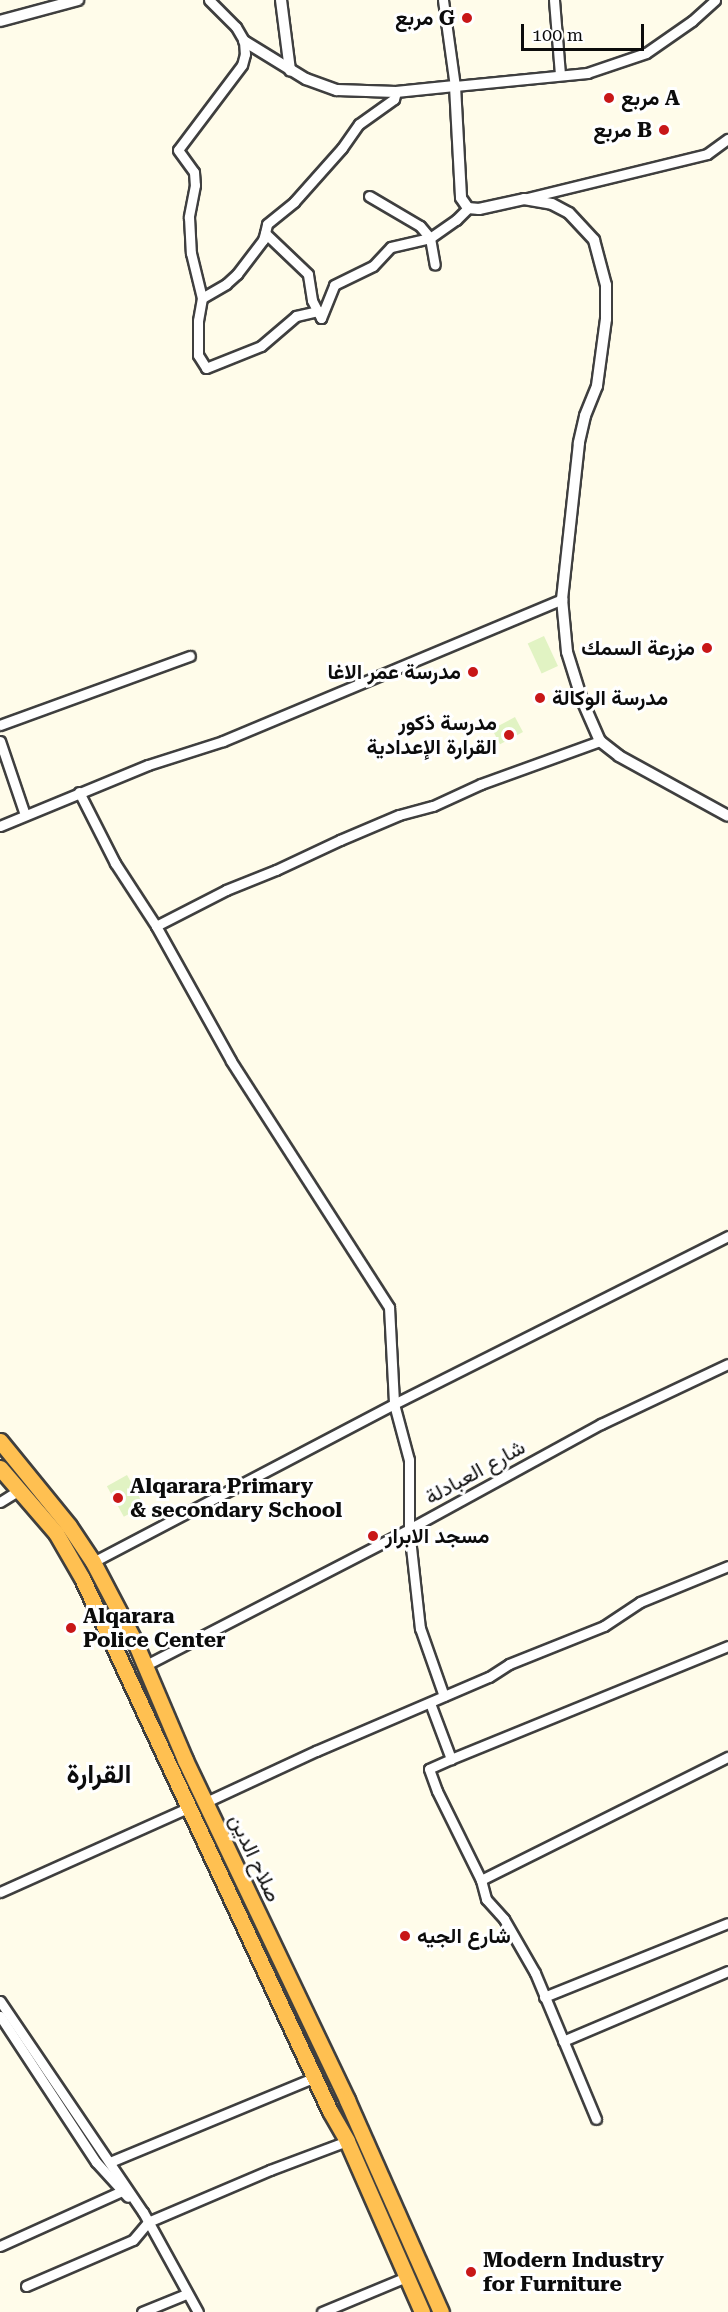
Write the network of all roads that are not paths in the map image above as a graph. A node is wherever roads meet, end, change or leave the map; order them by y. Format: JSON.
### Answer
{"nodes":[{"id":1,"x":78,"y":0,"type":"edge"},
{"id":2,"x":209,"y":0,"type":"edge"},
{"id":3,"x":281,"y":0,"type":"edge"},
{"id":4,"x":445,"y":0,"type":"edge"},
{"id":5,"x":554,"y":0,"type":"edge"},
{"id":6,"x":715,"y":0,"type":"edge"},
{"id":7,"x":0,"y":21,"type":"edge"},
{"id":8,"x":244,"y":41,"type":"junction"},
{"id":9,"x":290,"y":70,"type":"junction"},
{"id":10,"x":560,"y":75,"type":"junction"},
{"id":11,"x":455,"y":86,"type":"junction"},
{"id":12,"x":396,"y":92,"type":"junction"},
{"id":13,"x":728,"y":139,"type":"edge"},
{"id":14,"x":369,"y":196,"type":"dead end"},
{"id":15,"x":524,"y":199,"type":"junction"},
{"id":16,"x":468,"y":208,"type":"junction"},
{"id":17,"x":265,"y":233,"type":"junction"},
{"id":18,"x":430,"y":238,"type":"junction"},
{"id":19,"x":435,"y":265,"type":"dead end"},
{"id":20,"x":202,"y":298,"type":"junction"},
{"id":21,"x":318,"y":311,"type":"junction"},
{"id":22,"x":562,"y":599,"type":"junction"},
{"id":23,"x":190,"y":656,"type":"dead end"},
{"id":24,"x":0,"y":725,"type":"edge"},
{"id":25,"x":0,"y":741,"type":"edge"},
{"id":26,"x":600,"y":741,"type":"junction"},
{"id":27,"x":79,"y":792,"type":"junction"},
{"id":28,"x":25,"y":815,"type":"junction"},
{"id":29,"x":728,"y":816,"type":"edge"},
{"id":30,"x":0,"y":826,"type":"edge"},
{"id":31,"x":156,"y":926,"type":"junction"},
{"id":32,"x":728,"y":1236,"type":"edge"},
{"id":33,"x":728,"y":1364,"type":"edge"},
{"id":34,"x":394,"y":1404,"type":"junction"},
{"id":35,"x":0,"y":1441,"type":"edge"},
{"id":36,"x":0,"y":1468,"type":"edge"},
{"id":37,"x":19,"y":1490,"type":"junction"},
{"id":38,"x":0,"y":1502,"type":"edge"},
{"id":39,"x":409,"y":1529,"type":"junction"},
{"id":40,"x":93,"y":1562,"type":"junction"},
{"id":41,"x":728,"y":1566,"type":"edge"},
{"id":42,"x":728,"y":1646,"type":"edge"},
{"id":43,"x":146,"y":1665,"type":"junction"},
{"id":44,"x":158,"y":1695,"type":"junction"},
{"id":45,"x":444,"y":1696,"type":"junction"},
{"id":46,"x":142,"y":1702,"type":"junction"},
{"id":47,"x":430,"y":1702,"type":"junction"},
{"id":48,"x":174,"y":1732,"type":"junction"},
{"id":49,"x":158,"y":1738,"type":"junction"},
{"id":50,"x":728,"y":1757,"type":"edge"},
{"id":51,"x":451,"y":1759,"type":"junction"},
{"id":52,"x":206,"y":1802,"type":"junction"},
{"id":53,"x":190,"y":1807,"type":"junction"},
{"id":54,"x":481,"y":1880,"type":"junction"},
{"id":55,"x":0,"y":1892,"type":"edge"},
{"id":56,"x":728,"y":1923,"type":"edge"},
{"id":57,"x":728,"y":1971,"type":"edge"},
{"id":58,"x":544,"y":1997,"type":"junction"},
{"id":59,"x":0,"y":2001,"type":"edge"},
{"id":60,"x":0,"y":2016,"type":"edge"},
{"id":61,"x":563,"y":2041,"type":"junction"},
{"id":62,"x":315,"y":2077,"type":"junction"},
{"id":63,"x":349,"y":2106,"type":"junction"},
{"id":64,"x":330,"y":2111,"type":"junction"},
{"id":65,"x":596,"y":2119,"type":"dead end"},
{"id":66,"x":347,"y":2141,"type":"junction"},
{"id":67,"x":110,"y":2162,"type":"junction"},
{"id":68,"x":122,"y":2191,"type":"junction"},
{"id":69,"x":143,"y":2212,"type":"junction"},
{"id":70,"x":148,"y":2222,"type":"junction"},
{"id":71,"x":0,"y":2246,"type":"edge"},
{"id":72,"x":406,"y":2277,"type":"junction"},
{"id":73,"x":26,"y":2286,"type":"dead end"},
{"id":74,"x":186,"y":2294,"type":"junction"},
{"id":75,"x":142,"y":2312,"type":"edge"},
{"id":76,"x":198,"y":2312,"type":"edge"},
{"id":77,"x":322,"y":2312,"type":"edge"},
{"id":78,"x":422,"y":2312,"type":"edge"},
{"id":79,"x":441,"y":2312,"type":"edge"}],
"edges":[{"from":1,"to":7,"type":"street"},
{"from":2,"to":8,"type":"street"},
{"from":3,"to":9,"type":"street"},
{"from":4,"to":11,"type":"street"},
{"from":5,"to":10,"type":"street"},
{"from":6,"to":10,"type":"street"},
{"from":8,"to":9,"type":"street"},
{"from":8,"to":20,"type":"street"},
{"from":9,"to":12,"type":"street"},
{"from":10,"to":11,"type":"street"},
{"from":11,"to":12,"type":"street"},
{"from":11,"to":16,"type":"street"},
{"from":12,"to":17,"type":"street"},
{"from":13,"to":15,"type":"street"},
{"from":14,"to":18,"type":"street"},
{"from":15,"to":16,"type":"street"},
{"from":15,"to":22,"type":"street"},
{"from":16,"to":18,"type":"street"},
{"from":17,"to":20,"type":"street"},
{"from":17,"to":21,"type":"street"},
{"from":18,"to":19,"type":"street"},
{"from":18,"to":21,"type":"street"},
{"from":20,"to":21,"type":"street"},
{"from":22,"to":26,"type":"street"},
{"from":22,"to":27,"type":"street"},
{"from":23,"to":24,"type":"street"},
{"from":25,"to":28,"type":"street"},
{"from":26,"to":29,"type":"street"},
{"from":26,"to":31,"type":"street"},
{"from":27,"to":28,"type":"street"},
{"from":27,"to":31,"type":"street"},
{"from":28,"to":30,"type":"street"},
{"from":31,"to":34,"type":"street"},
{"from":32,"to":34,"type":"street"},
{"from":33,"to":39,"type":"street","name":"شارع العبادلة"},
{"from":34,"to":39,"type":"street"},
{"from":34,"to":40,"type":"street"},
{"from":35,"to":40,"type":"highway","name":"صلاح الدين"},
{"from":36,"to":37,"type":"highway","name":"صلاح الدين"},
{"from":37,"to":38,"type":"street"},
{"from":37,"to":46,"type":"highway","name":"صلاح الدين"},
{"from":39,"to":43,"type":"street","name":"شارع العبادلة"},
{"from":39,"to":45,"type":"street"},
{"from":40,"to":43,"type":"highway","name":"صلاح الدين"},
{"from":41,"to":45,"type":"street"},
{"from":42,"to":51,"type":"street"},
{"from":43,"to":44,"type":"highway","name":"صلاح الدين"},
{"from":44,"to":46,"type":"highway"},
{"from":44,"to":48,"type":"highway","name":"صلاح الدين"},
{"from":45,"to":47,"type":"street"},
{"from":46,"to":49,"type":"highway","name":"صلاح الدين"},
{"from":47,"to":51,"type":"street"},
{"from":47,"to":52,"type":"street"},
{"from":48,"to":49,"type":"highway"},
{"from":48,"to":52,"type":"highway","name":"صلاح الدين"},
{"from":49,"to":53,"type":"highway","name":"صلاح الدين"},
{"from":50,"to":54,"type":"street"},
{"from":51,"to":54,"type":"street"},
{"from":52,"to":63,"type":"highway","name":"صلاح الدين"},
{"from":53,"to":55,"type":"street"},
{"from":53,"to":62,"type":"highway","name":"صلاح الدين"},
{"from":54,"to":58,"type":"street"},
{"from":56,"to":58,"type":"street"},
{"from":57,"to":61,"type":"street"},
{"from":58,"to":61,"type":"street"},
{"from":59,"to":67,"type":"street"},
{"from":60,"to":68,"type":"street"},
{"from":61,"to":65,"type":"street"},
{"from":62,"to":64,"type":"highway","name":"صلاح الدين"},
{"from":62,"to":67,"type":"street"},
{"from":63,"to":64,"type":"highway"},
{"from":63,"to":79,"type":"highway","name":"صلاح الدين"},
{"from":64,"to":66,"type":"highway","name":"صلاح الدين"},
{"from":66,"to":70,"type":"street"},
{"from":66,"to":72,"type":"highway","name":"صلاح الدين"},
{"from":67,"to":69,"type":"street"},
{"from":68,"to":69,"type":"street"},
{"from":68,"to":71,"type":"street"},
{"from":69,"to":70,"type":"street"},
{"from":70,"to":73,"type":"street"},
{"from":70,"to":74,"type":"street"},
{"from":72,"to":77,"type":"street"},
{"from":72,"to":78,"type":"highway","name":"صلاح الدين"},
{"from":74,"to":75,"type":"street"},
{"from":74,"to":76,"type":"street"}]}
